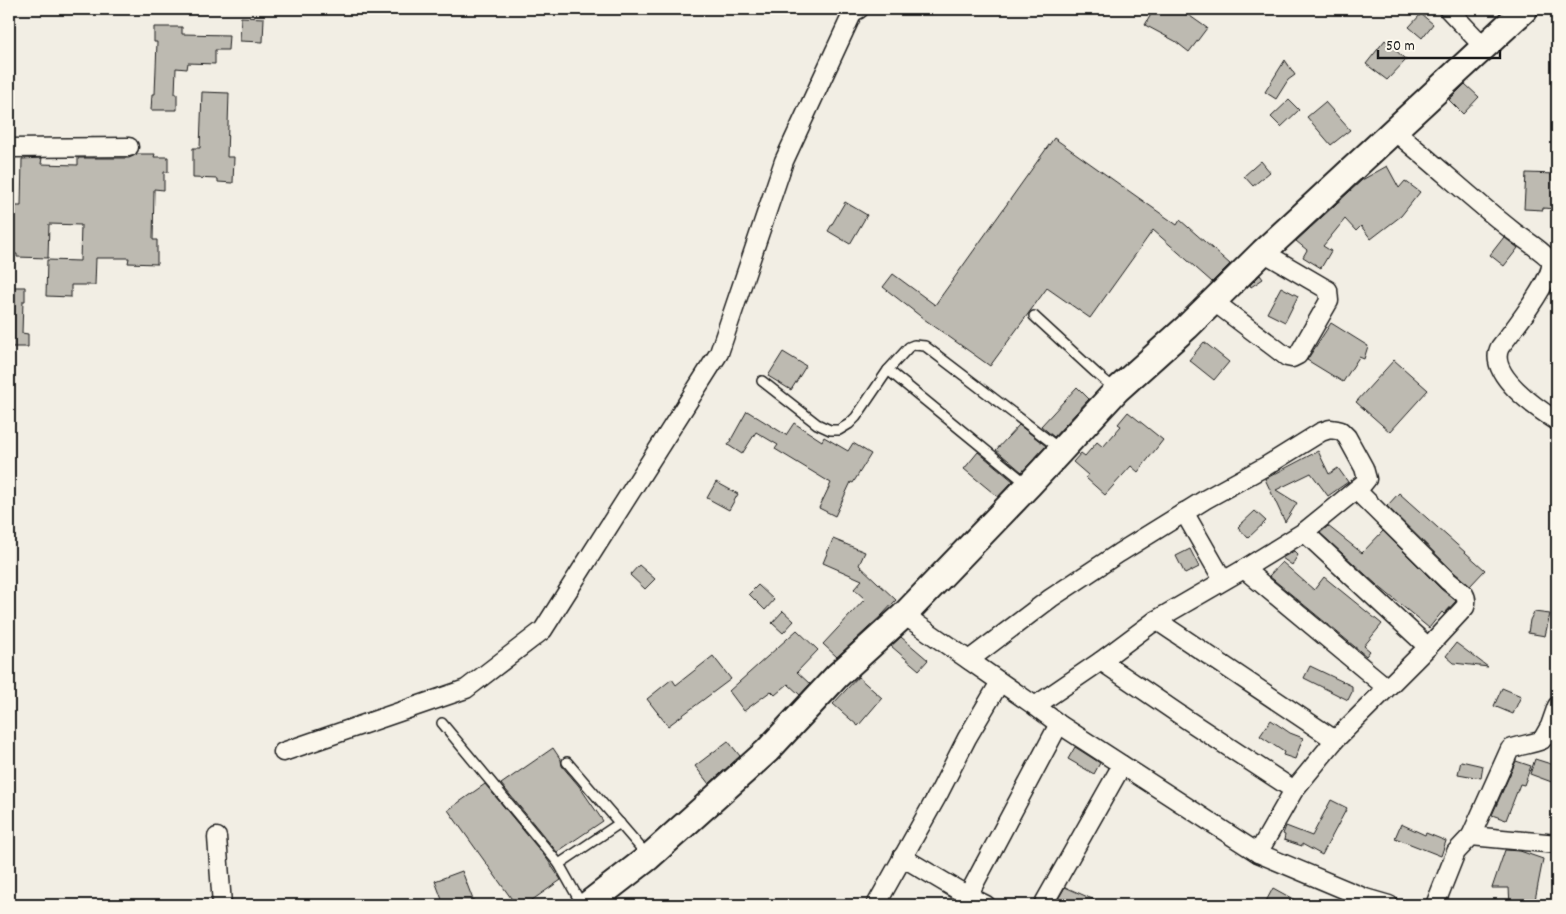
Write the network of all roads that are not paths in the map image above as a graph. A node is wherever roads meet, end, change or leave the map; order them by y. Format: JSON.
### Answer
{"nodes":[{"id":1,"x":859,"y":9,"type":"edge"},
{"id":2,"x":1448,"y":9,"type":"edge"},
{"id":3,"x":1526,"y":9,"type":"edge"},
{"id":4,"x":1484,"y":47,"type":"junction"},
{"id":5,"x":1394,"y":131,"type":"junction"},
{"id":6,"x":129,"y":147,"type":"dead end"},
{"id":7,"x":9,"y":148,"type":"edge"},
{"id":8,"x":1263,"y":252,"type":"junction"},
{"id":9,"x":1554,"y":265,"type":"edge"},
{"id":10,"x":1213,"y":301,"type":"junction"},
{"id":11,"x":1034,"y":316,"type":"dead end"},
{"id":12,"x":888,"y":370,"type":"junction"},
{"id":13,"x":762,"y":381,"type":"dead end"},
{"id":14,"x":1116,"y":390,"type":"junction"},
{"id":15,"x":1557,"y":421,"type":"edge"},
{"id":16,"x":1060,"y":449,"type":"junction"},
{"id":17,"x":1029,"y":485,"type":"junction"},
{"id":18,"x":1356,"y":490,"type":"junction"},
{"id":19,"x":1184,"y":512,"type":"junction"},
{"id":20,"x":1304,"y":532,"type":"junction"},
{"id":21,"x":1244,"y":569,"type":"junction"},
{"id":22,"x":1223,"y":580,"type":"junction"},
{"id":23,"x":904,"y":615,"type":"junction"},
{"id":24,"x":1156,"y":620,"type":"junction"},
{"id":25,"x":1428,"y":646,"type":"junction"},
{"id":26,"x":968,"y":660,"type":"junction"},
{"id":27,"x":1101,"y":661,"type":"junction"},
{"id":28,"x":1000,"y":682,"type":"junction"},
{"id":29,"x":1386,"y":687,"type":"junction"},
{"id":30,"x":1035,"y":706,"type":"junction"},
{"id":31,"x":1557,"y":706,"type":"edge"},
{"id":32,"x":442,"y":724,"type":"dead end"},
{"id":33,"x":1059,"y":724,"type":"junction"},
{"id":34,"x":1335,"y":740,"type":"junction"},
{"id":35,"x":283,"y":752,"type":"dead end"},
{"id":36,"x":567,"y":762,"type":"dead end"},
{"id":37,"x":1122,"y":765,"type":"junction"},
{"id":38,"x":1294,"y":790,"type":"junction"},
{"id":39,"x":620,"y":823,"type":"junction"},
{"id":40,"x":1471,"y":836,"type":"junction"},
{"id":41,"x":217,"y":837,"type":"dead end"},
{"id":42,"x":1557,"y":844,"type":"edge"},
{"id":43,"x":1258,"y":854,"type":"junction"},
{"id":44,"x":649,"y":857,"type":"junction"},
{"id":45,"x":902,"y":857,"type":"junction"},
{"id":46,"x":559,"y":864,"type":"junction"},
{"id":47,"x":966,"y":901,"type":"edge"},
{"id":48,"x":222,"y":905,"type":"edge"},
{"id":49,"x":582,"y":905,"type":"edge"},
{"id":50,"x":587,"y":905,"type":"edge"},
{"id":51,"x":876,"y":905,"type":"edge"},
{"id":52,"x":986,"y":905,"type":"edge"},
{"id":53,"x":1043,"y":905,"type":"edge"},
{"id":54,"x":1389,"y":905,"type":"edge"},
{"id":55,"x":1435,"y":905,"type":"edge"}],
"edges":[{"from":1,"to":35,"type":"street"},
{"from":2,"to":4,"type":"street"},
{"from":3,"to":4,"type":"street"},
{"from":4,"to":5,"type":"street"},
{"from":5,"to":8,"type":"street"},
{"from":5,"to":9,"type":"street"},
{"from":6,"to":7,"type":"street"},
{"from":8,"to":10,"type":"street"},
{"from":8,"to":10,"type":"street"},
{"from":9,"to":15,"type":"street"},
{"from":10,"to":14,"type":"street"},
{"from":11,"to":14,"type":"lane"},
{"from":12,"to":13,"type":"lane"},
{"from":12,"to":16,"type":"lane"},
{"from":12,"to":17,"type":"lane"},
{"from":14,"to":16,"type":"street"},
{"from":16,"to":17,"type":"street"},
{"from":17,"to":23,"type":"street"},
{"from":18,"to":19,"type":"street"},
{"from":18,"to":20,"type":"street"},
{"from":18,"to":25,"type":"street"},
{"from":19,"to":22,"type":"street"},
{"from":19,"to":26,"type":"street"},
{"from":20,"to":21,"type":"street"},
{"from":20,"to":25,"type":"street"},
{"from":21,"to":22,"type":"street"},
{"from":21,"to":29,"type":"street"},
{"from":22,"to":24,"type":"street"},
{"from":23,"to":26,"type":"street"},
{"from":23,"to":44,"type":"street"},
{"from":24,"to":27,"type":"street"},
{"from":24,"to":34,"type":"street"},
{"from":25,"to":29,"type":"street"},
{"from":26,"to":28,"type":"street"},
{"from":27,"to":30,"type":"street"},
{"from":27,"to":38,"type":"street"},
{"from":28,"to":30,"type":"street"},
{"from":28,"to":45,"type":"street"},
{"from":29,"to":34,"type":"street"},
{"from":30,"to":33,"type":"street"},
{"from":31,"to":40,"type":"street"},
{"from":32,"to":46,"type":"lane"},
{"from":33,"to":37,"type":"street"},
{"from":33,"to":47,"type":"street"},
{"from":34,"to":38,"type":"street"},
{"from":36,"to":39,"type":"lane"},
{"from":37,"to":43,"type":"street"},
{"from":37,"to":53,"type":"street"},
{"from":38,"to":43,"type":"street"},
{"from":39,"to":44,"type":"lane"},
{"from":39,"to":46,"type":"lane"},
{"from":40,"to":42,"type":"street"},
{"from":40,"to":55,"type":"street"},
{"from":41,"to":48,"type":"street"},
{"from":43,"to":54,"type":"street"},
{"from":44,"to":50,"type":"street"},
{"from":45,"to":47,"type":"street"},
{"from":45,"to":51,"type":"street"},
{"from":46,"to":49,"type":"lane"},
{"from":47,"to":52,"type":"street"}]}
